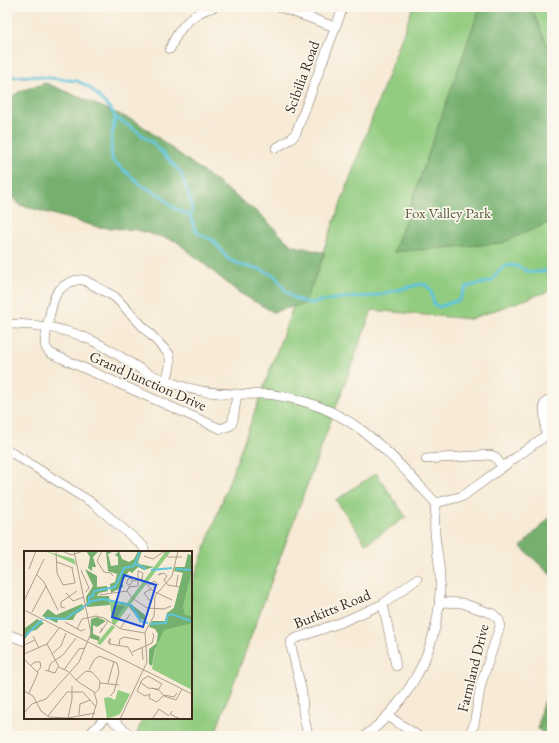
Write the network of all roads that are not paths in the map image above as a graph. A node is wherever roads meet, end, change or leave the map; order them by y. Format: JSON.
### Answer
{"nodes":[{"id":1,"x":214,"y":7,"type":"edge"},
{"id":2,"x":280,"y":7,"type":"edge"},
{"id":3,"x":343,"y":7,"type":"edge"},
{"id":4,"x":335,"y":27,"type":"junction"},
{"id":5,"x":170,"y":50,"type":"dead end"},
{"id":6,"x":276,"y":148,"type":"dead end"},
{"id":7,"x":7,"y":324,"type":"edge"},
{"id":8,"x":48,"y":326,"type":"junction"},
{"id":9,"x":166,"y":381,"type":"junction"},
{"id":10,"x":237,"y":394,"type":"junction"},
{"id":11,"x":552,"y":399,"type":"edge"},
{"id":12,"x":549,"y":433,"type":"edge"},
{"id":13,"x":9,"y":451,"type":"dead end"},
{"id":14,"x":426,"y":459,"type":"dead end"},
{"id":15,"x":502,"y":466,"type":"junction"},
{"id":16,"x":436,"y":503,"type":"junction"},
{"id":17,"x":145,"y":551,"type":"edge"},
{"id":18,"x":417,"y":579,"type":"dead end"},
{"id":19,"x":440,"y":602,"type":"junction"},
{"id":20,"x":383,"y":604,"type":"junction"},
{"id":21,"x":7,"y":634,"type":"edge"},
{"id":22,"x":24,"y":641,"type":"edge"},
{"id":23,"x":396,"y":666,"type":"dead end"},
{"id":24,"x":388,"y":716,"type":"junction"},
{"id":25,"x":104,"y":719,"type":"edge"},
{"id":26,"x":111,"y":719,"type":"edge"},
{"id":27,"x":88,"y":736,"type":"edge"},
{"id":28,"x":132,"y":736,"type":"edge"},
{"id":29,"x":305,"y":736,"type":"edge"},
{"id":30,"x":365,"y":736,"type":"edge"},
{"id":31,"x":418,"y":736,"type":"edge"},
{"id":32,"x":468,"y":736,"type":"edge"}],
"edges":[{"from":1,"to":5,"type":"street"},
{"from":2,"to":4,"type":"street"},
{"from":3,"to":4,"type":"street","name":"Scibilia Road"},
{"from":4,"to":6,"type":"street","name":"Scibilia Road"},
{"from":7,"to":8,"type":"street"},
{"from":8,"to":9,"type":"street"},
{"from":8,"to":9,"type":"street"},
{"from":8,"to":10,"type":"street","name":"Grand Junction Drive"},
{"from":9,"to":10,"type":"street"},
{"from":10,"to":16,"type":"street"},
{"from":11,"to":12,"type":"street"},
{"from":12,"to":15,"type":"street"},
{"from":13,"to":17,"type":"street"},
{"from":14,"to":15,"type":"street"},
{"from":15,"to":16,"type":"street"},
{"from":16,"to":19,"type":"street"},
{"from":18,"to":20,"type":"street","name":"Burkitts Road"},
{"from":19,"to":24,"type":"street"},
{"from":19,"to":32,"type":"street","name":"Farmland Drive"},
{"from":20,"to":23,"type":"street","name":"Burkitts Road"},
{"from":20,"to":29,"type":"street","name":"Burkitts Road"},
{"from":21,"to":22,"type":"street"},
{"from":24,"to":30,"type":"street"},
{"from":24,"to":31,"type":"street"},
{"from":25,"to":27,"type":"street"},
{"from":26,"to":28,"type":"street"}]}
